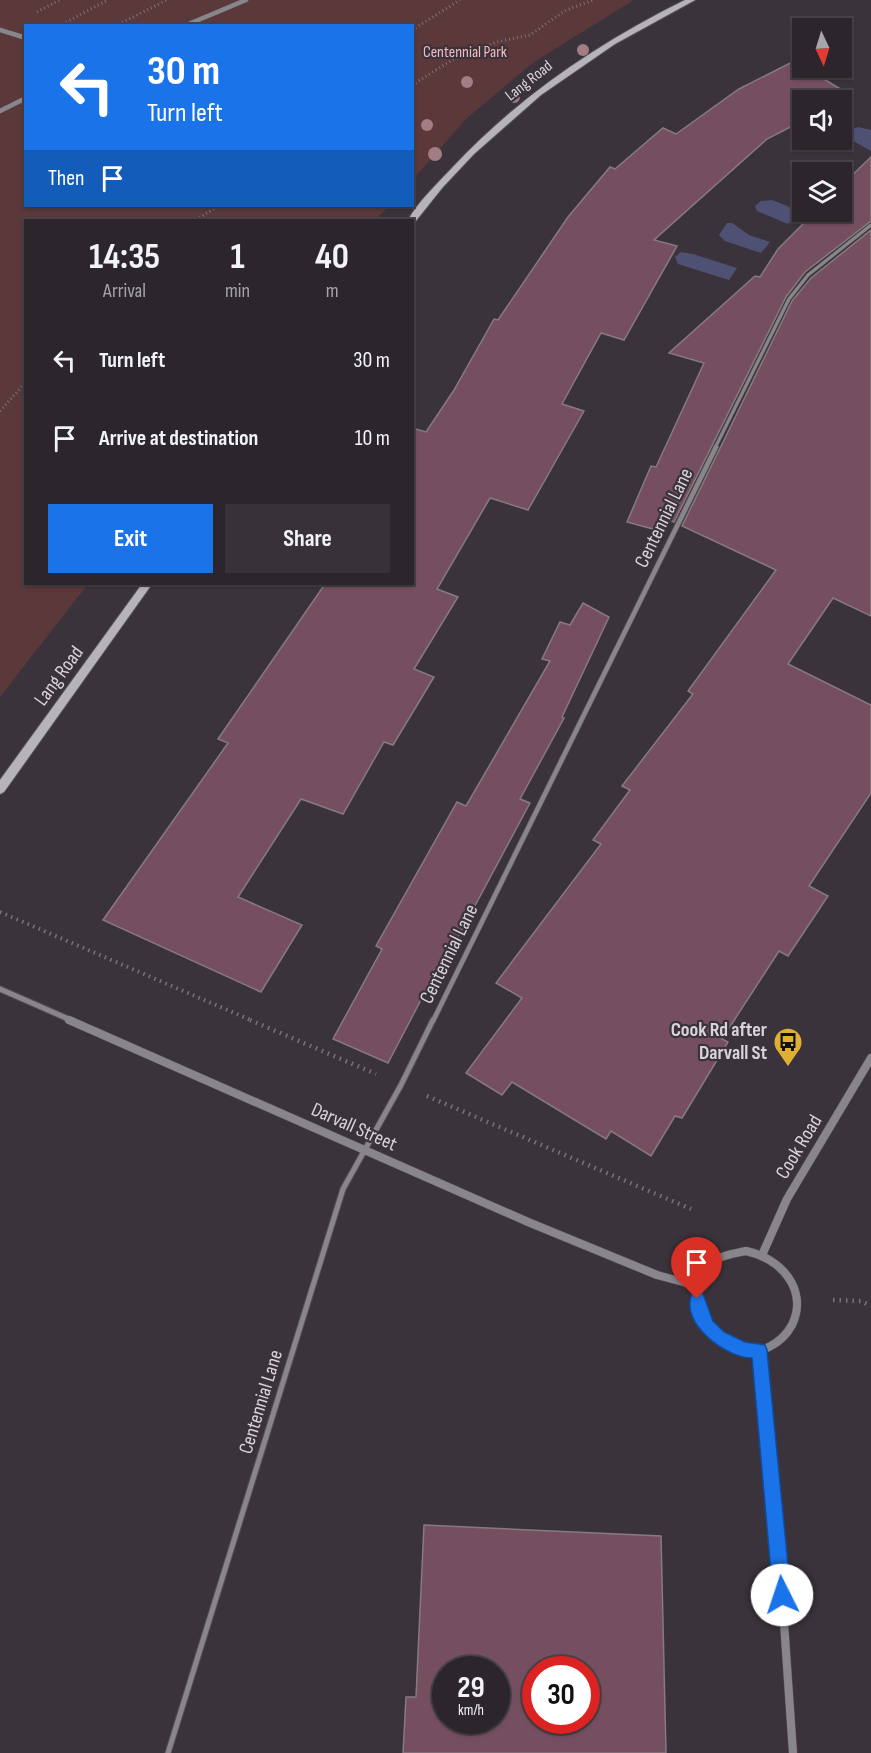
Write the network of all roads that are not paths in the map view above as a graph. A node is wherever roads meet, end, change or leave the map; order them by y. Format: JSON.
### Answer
{"nodes":[{"id":1,"x":246,"y":0,"type":"edge"},
{"id":2,"x":691,"y":0,"type":"edge"},
{"id":3,"x":189,"y":24,"type":"edge"},
{"id":4,"x":0,"y":30,"type":"edge"},
{"id":5,"x":24,"y":37,"type":"edge"},
{"id":6,"x":24,"y":99,"type":"edge"},
{"id":7,"x":0,"y":111,"type":"edge"},
{"id":8,"x":413,"y":219,"type":"edge"},
{"id":9,"x":871,"y":225,"type":"edge"},
{"id":10,"x":146,"y":585,"type":"edge"},
{"id":11,"x":0,"y":789,"type":"edge"},
{"id":12,"x":0,"y":989,"type":"edge"},
{"id":13,"x":871,"y":1058,"type":"edge"},
{"id":14,"x":365,"y":1150,"type":"junction"},
{"id":15,"x":762,"y":1254,"type":"junction"},
{"id":16,"x":698,"y":1286,"type":"junction"},
{"id":17,"x":759,"y":1350,"type":"junction"},
{"id":18,"x":168,"y":1753,"type":"edge"},
{"id":19,"x":793,"y":1753,"type":"edge"}],
"edges":[{"from":1,"to":3,"type":"street"},
{"from":2,"to":8,"type":"street","name":"Lang Road"},
{"from":4,"to":5,"type":"street"},
{"from":6,"to":7,"type":"street"},
{"from":9,"to":14,"type":"lane","name":"Centennial Lane"},
{"from":10,"to":11,"type":"street","name":"Lang Road"},
{"from":12,"to":14,"type":"street","name":"Darvall Street"},
{"from":13,"to":15,"type":"street","name":"Cook Road"},
{"from":14,"to":16,"type":"street","name":"Darvall Street"},
{"from":14,"to":18,"type":"lane","name":"Centennial Lane"},
{"from":15,"to":16,"type":"street"},
{"from":15,"to":17,"type":"street"},
{"from":16,"to":17,"type":"street"},
{"from":17,"to":19,"type":"street"}]}
